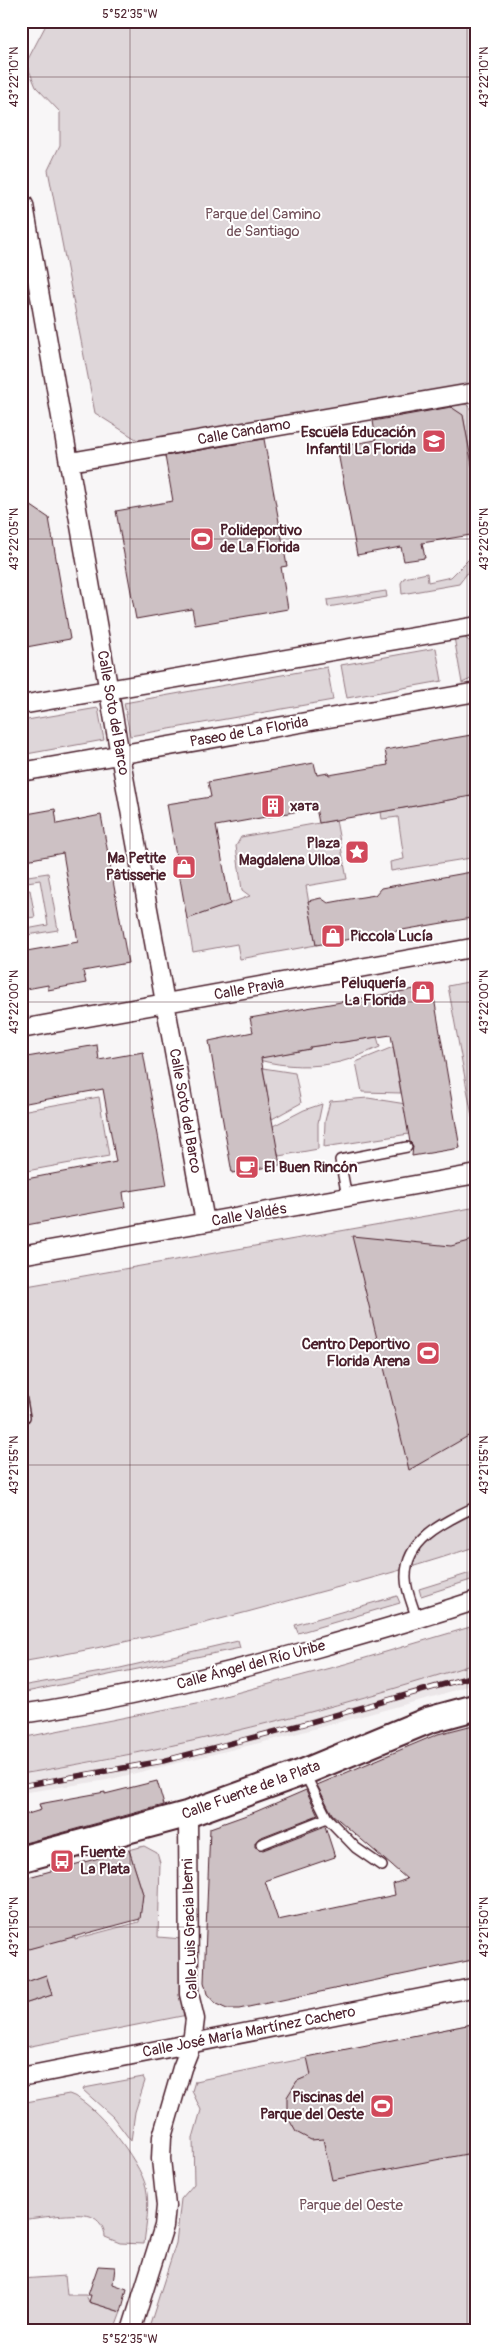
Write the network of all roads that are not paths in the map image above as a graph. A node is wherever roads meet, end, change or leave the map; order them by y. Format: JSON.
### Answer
{"nodes":[{"id":1,"x":21,"y":206,"type":"edge"},
{"id":2,"x":477,"y":392,"type":"edge"},
{"id":3,"x":70,"y":462,"type":"junction"},
{"id":4,"x":477,"y":626,"type":"edge"},
{"id":5,"x":110,"y":689,"type":"junction"},
{"id":6,"x":477,"y":692,"type":"edge"},
{"id":7,"x":21,"y":705,"type":"edge"},
{"id":8,"x":120,"y":755,"type":"junction"},
{"id":9,"x":21,"y":772,"type":"edge"},
{"id":10,"x":477,"y":947,"type":"edge"},
{"id":11,"x":166,"y":1004,"type":"junction"},
{"id":12,"x":21,"y":1029,"type":"edge"},
{"id":13,"x":407,"y":1147,"type":"dead end"},
{"id":14,"x":477,"y":1174,"type":"edge"},
{"id":15,"x":347,"y":1197,"type":"junction"},
{"id":16,"x":205,"y":1222,"type":"junction"},
{"id":17,"x":21,"y":1255,"type":"edge"},
{"id":18,"x":21,"y":1395,"type":"edge"},
{"id":19,"x":25,"y":1416,"type":"dead end"},
{"id":20,"x":477,"y":1506,"type":"edge"},
{"id":21,"x":477,"y":1600,"type":"edge"},
{"id":22,"x":418,"y":1620,"type":"junction"},
{"id":23,"x":477,"y":1708,"type":"edge"},
{"id":24,"x":21,"y":1714,"type":"edge"},
{"id":25,"x":304,"y":1772,"type":"junction"},
{"id":26,"x":188,"y":1814,"type":"junction"},
{"id":27,"x":327,"y":1818,"type":"junction"},
{"id":28,"x":261,"y":1844,"type":"dead end"},
{"id":29,"x":21,"y":1859,"type":"edge"},
{"id":30,"x":382,"y":1866,"type":"dead end"},
{"id":31,"x":477,"y":1987,"type":"edge"},
{"id":32,"x":192,"y":2043,"type":"junction"},
{"id":33,"x":21,"y":2077,"type":"edge"},
{"id":34,"x":131,"y":2331,"type":"edge"}],
"edges":[{"from":1,"to":3,"type":"street","name":"Calle Soto del Barco"},
{"from":2,"to":3,"type":"street","name":"Calle Candamo"},
{"from":3,"to":5,"type":"street","name":"Calle Soto del Barco"},
{"from":4,"to":5,"type":"street"},
{"from":5,"to":7,"type":"street"},
{"from":5,"to":8,"type":"street","name":"Calle Soto del Barco"},
{"from":6,"to":8,"type":"street","name":"Paseo de La Florida"},
{"from":8,"to":9,"type":"street","name":"Paseo de La Florida"},
{"from":8,"to":11,"type":"street","name":"Calle Soto del Barco"},
{"from":10,"to":11,"type":"street","name":"Calle Pravia"},
{"from":11,"to":12,"type":"street","name":"Calle Pravia"},
{"from":11,"to":16,"type":"street","name":"Calle Soto del Barco"},
{"from":13,"to":15,"type":"lane"},
{"from":14,"to":15,"type":"street","name":"Calle Valdés"},
{"from":15,"to":16,"type":"street","name":"Calle Valdés"},
{"from":16,"to":17,"type":"street","name":"Calle Valdés"},
{"from":18,"to":19,"type":"lane"},
{"from":20,"to":22,"type":"lane"},
{"from":21,"to":22,"type":"street","name":"Calle Ángel del Río Uribe"},
{"from":22,"to":24,"type":"street","name":"Calle Ángel del Río Uribe"},
{"from":23,"to":25,"type":"main road","name":"Calle Fuente de la Plata"},
{"from":25,"to":26,"type":"main road","name":"Calle Fuente de la Plata"},
{"from":25,"to":27,"type":"lane"},
{"from":26,"to":29,"type":"main road","name":"Calle Fuente de la Plata"},
{"from":26,"to":32,"type":"street","name":"Calle Luis Gracia Iberni"},
{"from":27,"to":28,"type":"lane"},
{"from":27,"to":30,"type":"lane"},
{"from":31,"to":32,"type":"street","name":"Calle José María Martínez Cachero"},
{"from":32,"to":33,"type":"street","name":"Calle José María Martínez Cachero"},
{"from":32,"to":34,"type":"street","name":"Calle Luis Gracia Iberni"}]}
